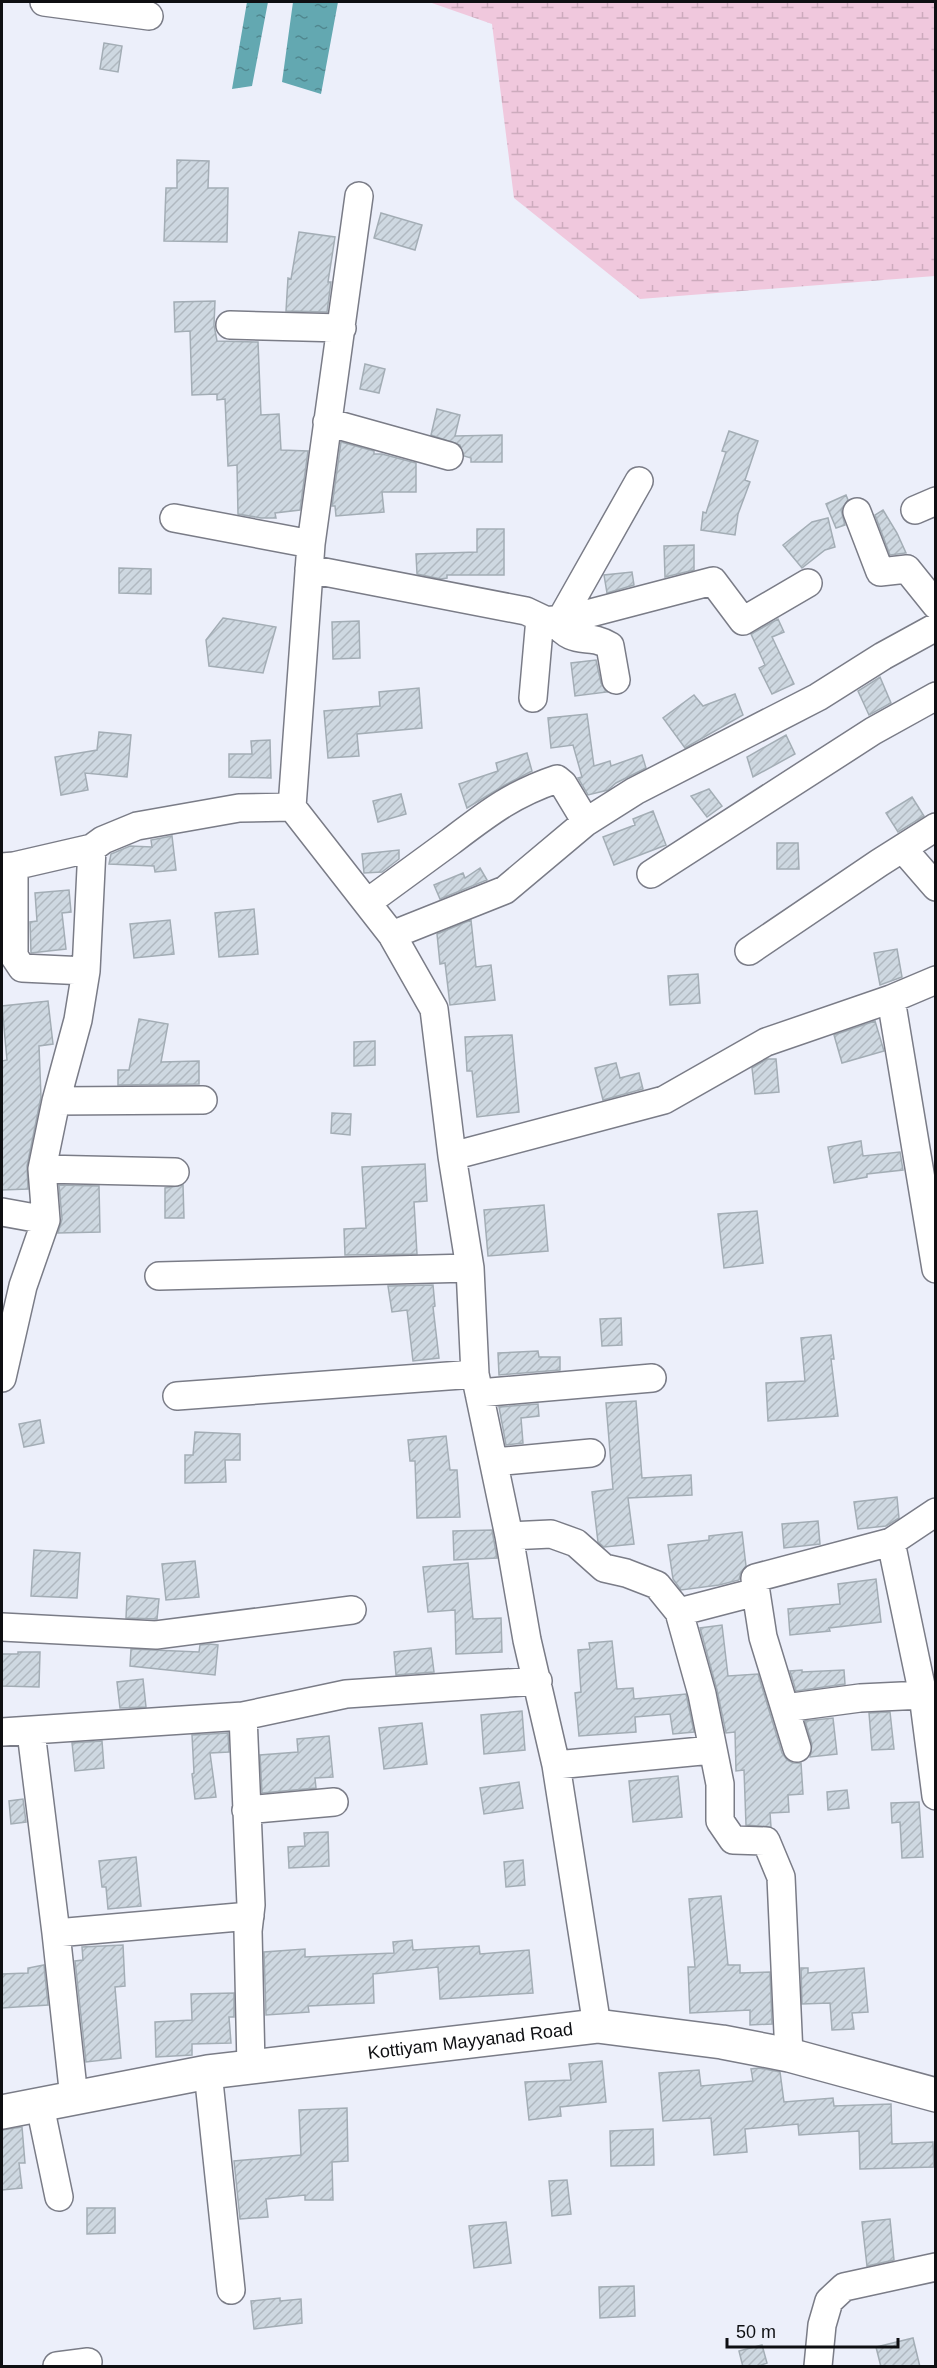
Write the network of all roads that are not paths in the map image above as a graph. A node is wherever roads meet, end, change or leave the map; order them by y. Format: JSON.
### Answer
{"nodes":[{"id":1,"x":44,"y":2,"type":"edge"},
{"id":2,"x":148,"y":16,"type":"dead end"},
{"id":3,"x":359,"y":195,"type":"dead end"},
{"id":4,"x":230,"y":325,"type":"dead end"},
{"id":5,"x":342,"y":327,"type":"junction"},
{"id":6,"x":327,"y":422,"type":"junction"},
{"id":7,"x":449,"y":456,"type":"dead end"},
{"id":8,"x":639,"y":481,"type":"dead end"},
{"id":9,"x":857,"y":512,"type":"dead end"},
{"id":10,"x":174,"y":518,"type":"dead end"},
{"id":11,"x":310,"y":556,"type":"junction"},
{"id":12,"x":808,"y":584,"type":"dead end"},
{"id":13,"x":936,"y":605,"type":"edge"},
{"id":14,"x":551,"y":620,"type":"junction"},
{"id":15,"x":936,"y":627,"type":"edge"},
{"id":16,"x":616,"y":680,"type":"dead end"},
{"id":17,"x":936,"y":696,"type":"edge"},
{"id":18,"x":533,"y":698,"type":"dead end"},
{"id":19,"x":292,"y":807,"type":"junction"},
{"id":20,"x":586,"y":822,"type":"junction"},
{"id":21,"x":936,"y":827,"type":"edge"},
{"id":22,"x":92,"y":848,"type":"junction"},
{"id":23,"x":903,"y":849,"type":"junction"},
{"id":24,"x":8,"y":866,"type":"edge"},
{"id":25,"x":651,"y":874,"type":"dead end"},
{"id":26,"x":936,"y":887,"type":"edge"},
{"id":27,"x":368,"y":902,"type":"junction"},
{"id":28,"x":392,"y":935,"type":"junction"},
{"id":29,"x":749,"y":951,"type":"dead end"},
{"id":30,"x":86,"y":971,"type":"junction"},
{"id":31,"x":936,"y":980,"type":"edge"},
{"id":32,"x":891,"y":999,"type":"junction"},
{"id":33,"x":203,"y":1100,"type":"dead end"},
{"id":34,"x":56,"y":1101,"type":"junction"},
{"id":35,"x":452,"y":1156,"type":"junction"},
{"id":36,"x":42,"y":1169,"type":"junction"},
{"id":37,"x":175,"y":1172,"type":"dead end"},
{"id":38,"x":2,"y":1212,"type":"edge"},
{"id":39,"x":46,"y":1220,"type":"junction"},
{"id":40,"x":470,"y":1268,"type":"junction"},
{"id":41,"x":936,"y":1269,"type":"edge"},
{"id":42,"x":159,"y":1276,"type":"dead end"},
{"id":43,"x":2,"y":1378,"type":"edge"},
{"id":44,"x":652,"y":1378,"type":"dead end"},
{"id":45,"x":477,"y":1383,"type":"junction"},
{"id":46,"x":177,"y":1396,"type":"dead end"},
{"id":47,"x":591,"y":1453,"type":"dead end"},
{"id":48,"x":494,"y":1462,"type":"junction"},
{"id":49,"x":936,"y":1512,"type":"edge"},
{"id":50,"x":509,"y":1536,"type":"junction"},
{"id":51,"x":891,"y":1542,"type":"junction"},
{"id":52,"x":756,"y":1592,"type":"junction"},
{"id":53,"x":352,"y":1610,"type":"dead end"},
{"id":54,"x":679,"y":1612,"type":"junction"},
{"id":55,"x":2,"y":1627,"type":"edge"},
{"id":56,"x":538,"y":1681,"type":"junction"},
{"id":57,"x":923,"y":1695,"type":"junction"},
{"id":58,"x":785,"y":1708,"type":"junction"},
{"id":59,"x":243,"y":1716,"type":"junction"},
{"id":60,"x":2,"y":1732,"type":"edge"},
{"id":61,"x":31,"y":1732,"type":"junction"},
{"id":62,"x":797,"y":1748,"type":"dead end"},
{"id":63,"x":712,"y":1750,"type":"junction"},
{"id":64,"x":556,"y":1765,"type":"junction"},
{"id":65,"x":936,"y":1796,"type":"edge"},
{"id":66,"x":334,"y":1802,"type":"dead end"},
{"id":67,"x":246,"y":1810,"type":"junction"},
{"id":68,"x":250,"y":1916,"type":"junction"},
{"id":69,"x":56,"y":1933,"type":"junction"},
{"id":70,"x":597,"y":2026,"type":"junction"},
{"id":71,"x":789,"y":2055,"type":"junction"},
{"id":72,"x":251,"y":2067,"type":"junction"},
{"id":73,"x":208,"y":2072,"type":"junction"},
{"id":74,"x":936,"y":2095,"type":"edge"},
{"id":75,"x":74,"y":2098,"type":"junction"},
{"id":76,"x":40,"y":2106,"type":"junction"},
{"id":77,"x":2,"y":2112,"type":"edge"},
{"id":78,"x":59,"y":2197,"type":"dead end"},
{"id":79,"x":936,"y":2267,"type":"edge"},
{"id":80,"x":231,"y":2290,"type":"dead end"},
{"id":81,"x":88,"y":2362,"type":"dead end"},
{"id":82,"x":57,"y":2367,"type":"edge"},
{"id":83,"x":818,"y":2367,"type":"edge"}],
"edges":[{"from":1,"to":2,"type":"street"},
{"from":3,"to":5,"type":"street"},
{"from":4,"to":5,"type":"street"},
{"from":5,"to":6,"type":"street"},
{"from":6,"to":7,"type":"street"},
{"from":6,"to":11,"type":"street"},
{"from":8,"to":14,"type":"street"},
{"from":9,"to":13,"type":"street"},
{"from":10,"to":11,"type":"street"},
{"from":11,"to":14,"type":"street"},
{"from":11,"to":19,"type":"street"},
{"from":12,"to":14,"type":"street"},
{"from":14,"to":16,"type":"street"},
{"from":14,"to":18,"type":"street"},
{"from":15,"to":20,"type":"street"},
{"from":17,"to":25,"type":"street"},
{"from":19,"to":22,"type":"street"},
{"from":19,"to":27,"type":"street"},
{"from":20,"to":27,"type":"street"},
{"from":20,"to":28,"type":"street"},
{"from":21,"to":23,"type":"street"},
{"from":22,"to":24,"type":"street"},
{"from":22,"to":30,"type":"street"},
{"from":23,"to":26,"type":"street"},
{"from":23,"to":29,"type":"street"},
{"from":24,"to":30,"type":"street"},
{"from":27,"to":28,"type":"street"},
{"from":28,"to":35,"type":"street"},
{"from":30,"to":34,"type":"street"},
{"from":31,"to":32,"type":"street"},
{"from":32,"to":35,"type":"street"},
{"from":32,"to":41,"type":"street"},
{"from":33,"to":34,"type":"street"},
{"from":34,"to":36,"type":"street"},
{"from":35,"to":40,"type":"street"},
{"from":36,"to":37,"type":"street"},
{"from":36,"to":39,"type":"street"},
{"from":38,"to":39,"type":"street"},
{"from":39,"to":43,"type":"street"},
{"from":40,"to":42,"type":"street"},
{"from":40,"to":45,"type":"street"},
{"from":44,"to":45,"type":"street"},
{"from":45,"to":46,"type":"street"},
{"from":45,"to":48,"type":"street"},
{"from":47,"to":48,"type":"street"},
{"from":48,"to":50,"type":"street"},
{"from":49,"to":51,"type":"street"},
{"from":50,"to":54,"type":"street"},
{"from":50,"to":56,"type":"street"},
{"from":51,"to":52,"type":"street"},
{"from":51,"to":57,"type":"street"},
{"from":52,"to":54,"type":"street"},
{"from":52,"to":58,"type":"street"},
{"from":53,"to":55,"type":"street"},
{"from":54,"to":63,"type":"street"},
{"from":56,"to":59,"type":"street"},
{"from":56,"to":64,"type":"street"},
{"from":57,"to":58,"type":"street"},
{"from":57,"to":65,"type":"street"},
{"from":58,"to":62,"type":"street"},
{"from":59,"to":61,"type":"street"},
{"from":59,"to":67,"type":"street"},
{"from":60,"to":61,"type":"street"},
{"from":61,"to":69,"type":"street"},
{"from":63,"to":64,"type":"street"},
{"from":63,"to":71,"type":"street"},
{"from":64,"to":70,"type":"street"},
{"from":66,"to":67,"type":"street"},
{"from":67,"to":68,"type":"street"},
{"from":68,"to":69,"type":"street"},
{"from":68,"to":72,"type":"street"},
{"from":69,"to":75,"type":"street"},
{"from":70,"to":71,"type":"street","name":"Kottiyam Mayyanad Road"},
{"from":70,"to":72,"type":"street","name":"Kottiyam Mayyanad Road"},
{"from":71,"to":74,"type":"street","name":"Kottiyam Mayyanad Road"},
{"from":72,"to":73,"type":"street","name":"Kottiyam Mayyanad Road"},
{"from":73,"to":75,"type":"street","name":"Kottiyam Mayyanad Road"},
{"from":73,"to":80,"type":"street"},
{"from":75,"to":76,"type":"street","name":"Kottiyam Mayyanad Road"},
{"from":76,"to":77,"type":"street","name":"Kottiyam Mayyanad Road"},
{"from":76,"to":78,"type":"street"},
{"from":79,"to":83,"type":"street"},
{"from":81,"to":82,"type":"street"}]}
